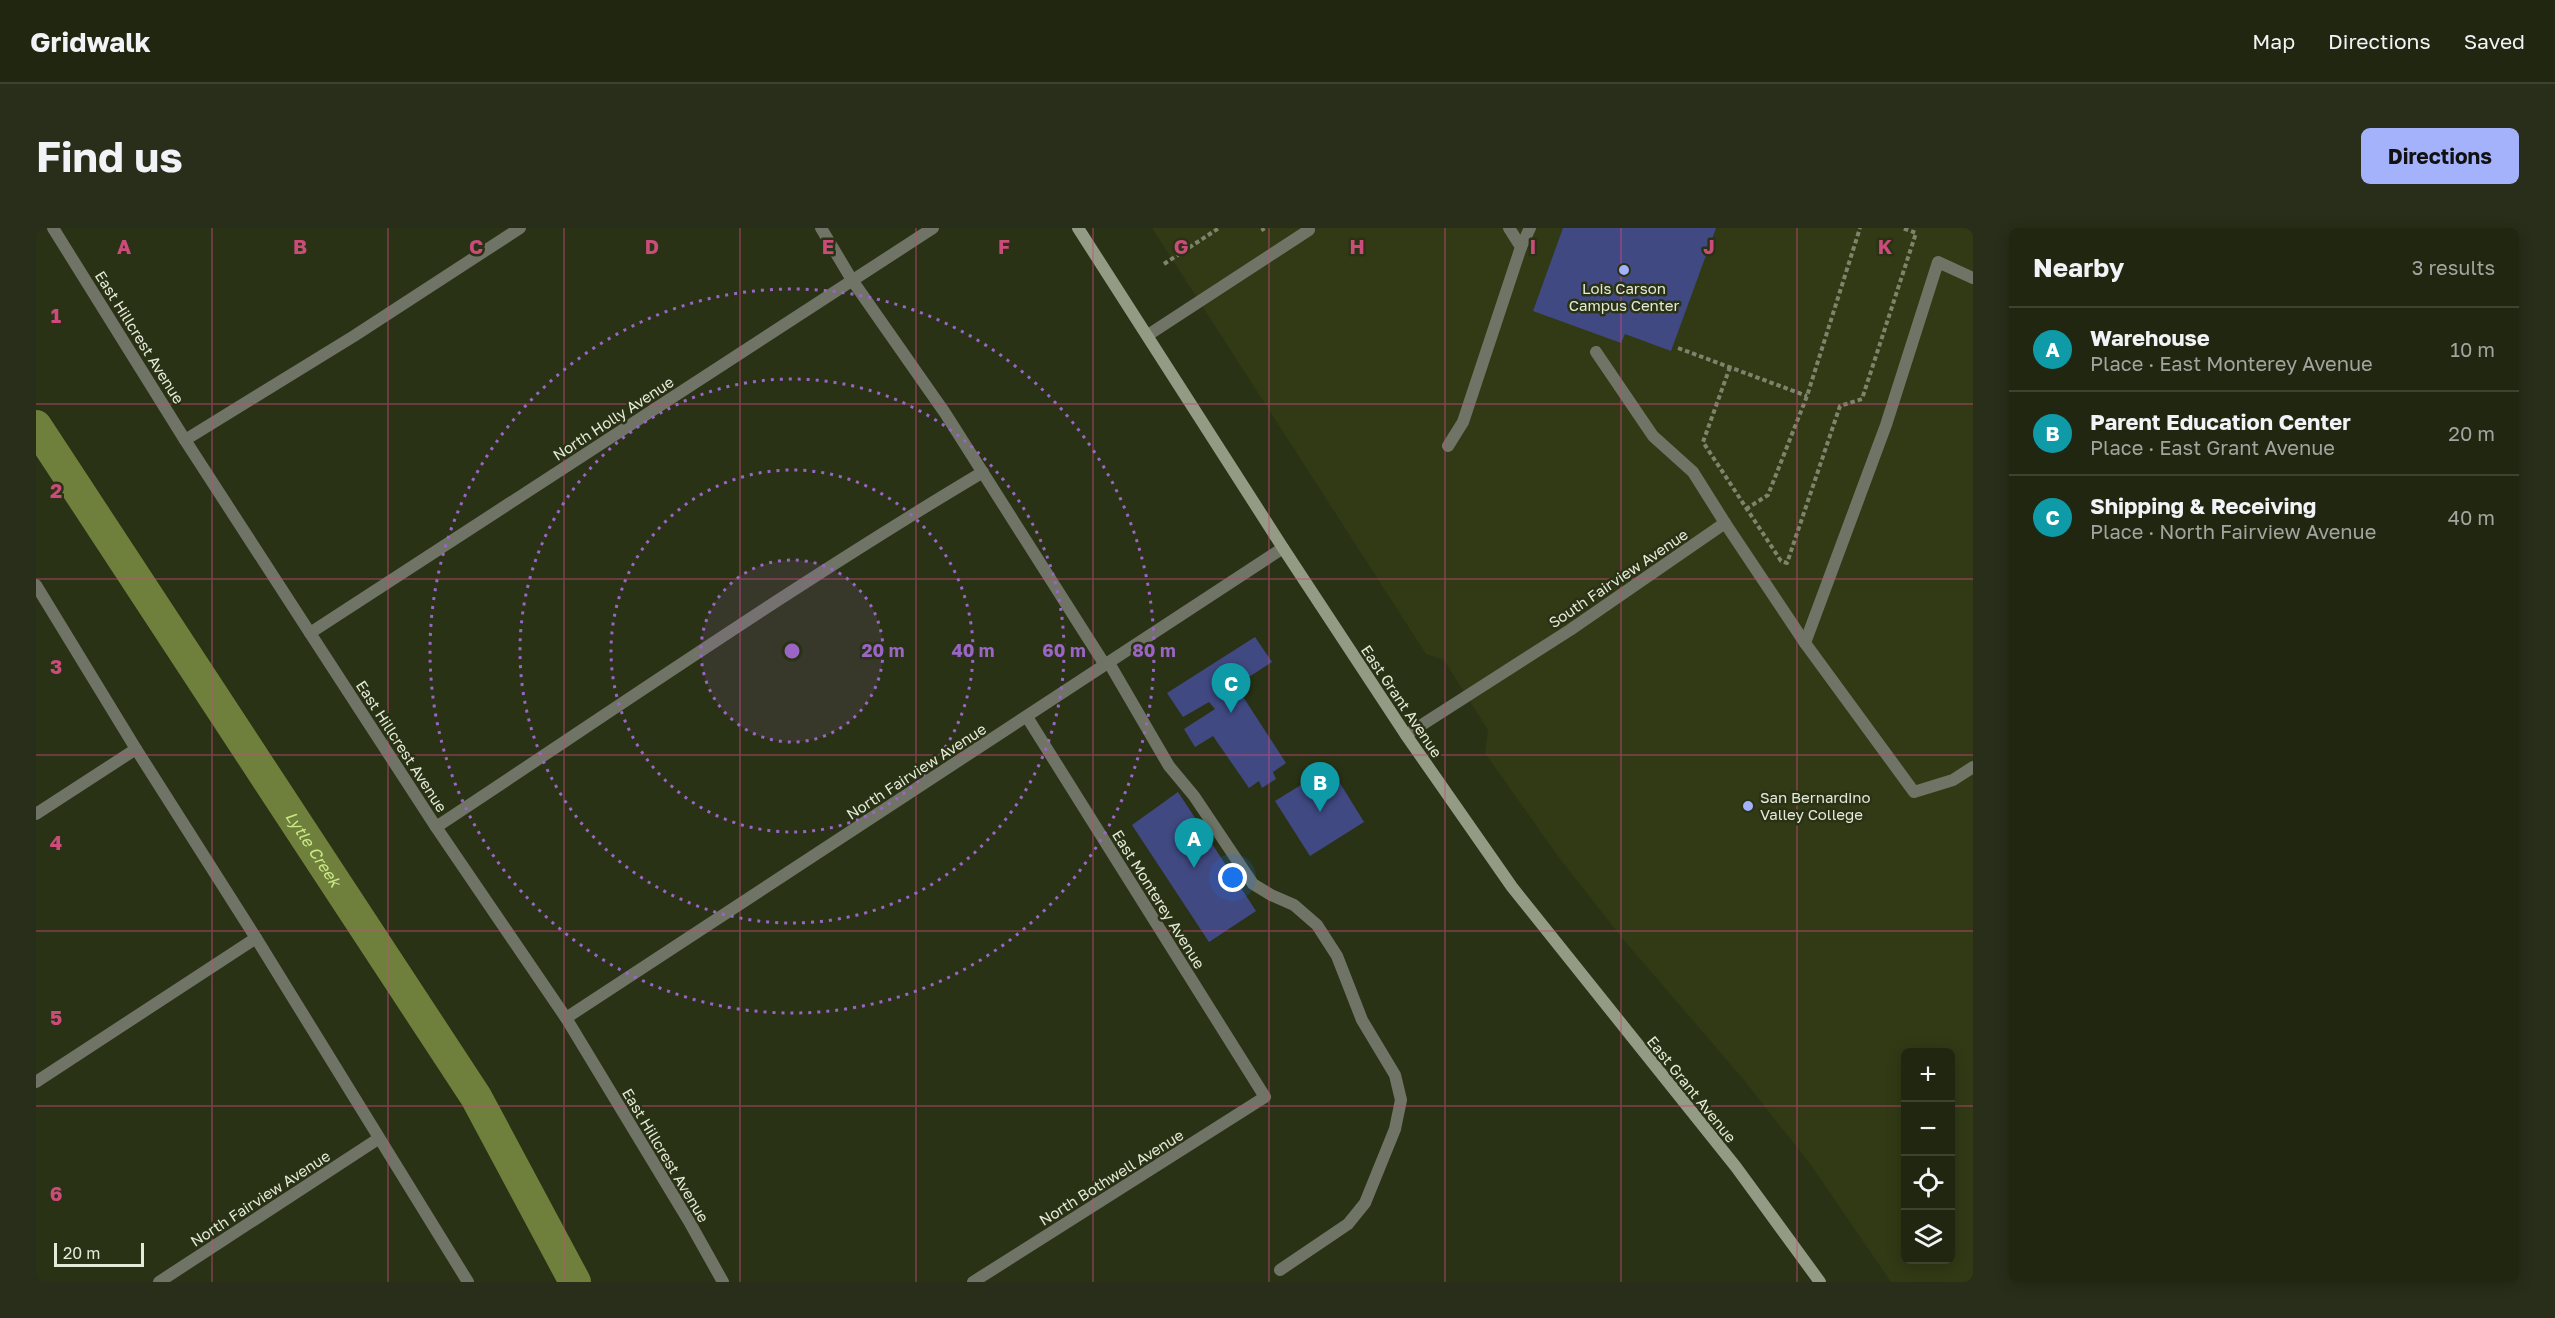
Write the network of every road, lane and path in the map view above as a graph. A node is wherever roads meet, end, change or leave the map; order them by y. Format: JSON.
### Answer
{"nodes":[{"id":1,"x":53,"y":228,"type":"edge"},
{"id":2,"x":520,"y":228,"type":"edge"},
{"id":3,"x":821,"y":228,"type":"edge"},
{"id":4,"x":933,"y":228,"type":"edge"},
{"id":5,"x":1078,"y":228,"type":"edge"},
{"id":6,"x":1219,"y":228,"type":"edge"},
{"id":7,"x":1509,"y":228,"type":"edge"},
{"id":8,"x":1530,"y":228,"type":"edge"},
{"id":9,"x":1860,"y":228,"type":"edge"},
{"id":10,"x":1902,"y":228,"type":"edge"},
{"id":11,"x":1309,"y":230,"type":"dead end"},
{"id":12,"x":1521,"y":247,"type":"junction"},
{"id":13,"x":1164,"y":264,"type":"dead end"},
{"id":14,"x":1973,"y":278,"type":"edge"},
{"id":15,"x":852,"y":280,"type":"junction"},
{"id":16,"x":1148,"y":335,"type":"junction"},
{"id":17,"x":1678,"y":348,"type":"dead end"},
{"id":18,"x":1596,"y":352,"type":"dead end"},
{"id":19,"x":1730,"y":368,"type":"junction"},
{"id":20,"x":1807,"y":396,"type":"junction"},
{"id":21,"x":186,"y":440,"type":"junction"},
{"id":22,"x":1448,"y":447,"type":"dead end"},
{"id":23,"x":983,"y":472,"type":"junction"},
{"id":24,"x":1747,"y":508,"type":"junction"},
{"id":25,"x":1725,"y":523,"type":"junction"},
{"id":26,"x":1283,"y":548,"type":"junction"},
{"id":27,"x":36,"y":585,"type":"edge"},
{"id":28,"x":310,"y":633,"type":"junction"},
{"id":29,"x":1805,"y":642,"type":"junction"},
{"id":30,"x":1107,"y":664,"type":"junction"},
{"id":31,"x":1027,"y":717,"type":"junction"},
{"id":32,"x":1406,"y":735,"type":"junction"},
{"id":33,"x":136,"y":750,"type":"junction"},
{"id":34,"x":1973,"y":767,"type":"edge"},
{"id":35,"x":36,"y":814,"type":"edge"},
{"id":36,"x":436,"y":827,"type":"junction"},
{"id":37,"x":256,"y":938,"type":"junction"},
{"id":38,"x":566,"y":1018,"type":"junction"},
{"id":39,"x":36,"y":1082,"type":"edge"},
{"id":40,"x":1265,"y":1097,"type":"joint"},
{"id":41,"x":378,"y":1139,"type":"junction"},
{"id":42,"x":1280,"y":1270,"type":"dead end"},
{"id":43,"x":159,"y":1282,"type":"edge"},
{"id":44,"x":468,"y":1282,"type":"edge"},
{"id":45,"x":723,"y":1282,"type":"edge"},
{"id":46,"x":973,"y":1282,"type":"edge"},
{"id":47,"x":1820,"y":1282,"type":"edge"}],
"edges":[{"from":1,"to":21,"type":"street","name":"East Hillcrest Avenue"},
{"from":2,"to":21,"type":"street"},
{"from":3,"to":15,"type":"street"},
{"from":4,"to":15,"type":"street","name":"North Holly Avenue"},
{"from":5,"to":16,"type":"street","name":"East Grant Avenue"},
{"from":6,"to":13,"type":"path"},
{"from":7,"to":12,"type":"street"},
{"from":8,"to":12,"type":"street"},
{"from":9,"to":20,"type":"path"},
{"from":10,"to":24,"type":"path"},
{"from":11,"to":16,"type":"street"},
{"from":12,"to":22,"type":"street"},
{"from":14,"to":29,"type":"street"},
{"from":15,"to":23,"type":"street"},
{"from":15,"to":28,"type":"street","name":"North Holly Avenue"},
{"from":16,"to":26,"type":"street","name":"East Grant Avenue"},
{"from":17,"to":19,"type":"path"},
{"from":18,"to":25,"type":"street"},
{"from":19,"to":20,"type":"path"},
{"from":19,"to":24,"type":"path"},
{"from":20,"to":24,"type":"path"},
{"from":21,"to":28,"type":"street","name":"East Hillcrest Avenue"},
{"from":23,"to":30,"type":"street"},
{"from":23,"to":36,"type":"street"},
{"from":24,"to":25,"type":"path"},
{"from":25,"to":29,"type":"street"},
{"from":25,"to":32,"type":"street","name":"South Fairview Avenue"},
{"from":26,"to":30,"type":"street","name":"North Fairview Avenue"},
{"from":26,"to":32,"type":"street","name":"East Grant Avenue"},
{"from":27,"to":33,"type":"street"},
{"from":28,"to":36,"type":"street","name":"East Hillcrest Avenue"},
{"from":29,"to":34,"type":"street"},
{"from":30,"to":31,"type":"street","name":"North Fairview Avenue"},
{"from":30,"to":42,"type":"street"},
{"from":31,"to":38,"type":"street","name":"North Fairview Avenue"},
{"from":31,"to":40,"type":"street","name":"East Monterey Avenue"},
{"from":32,"to":47,"type":"street","name":"East Grant Avenue"},
{"from":33,"to":35,"type":"street"},
{"from":33,"to":37,"type":"street"},
{"from":36,"to":38,"type":"street","name":"East Hillcrest Avenue"},
{"from":37,"to":39,"type":"street"},
{"from":37,"to":41,"type":"street"},
{"from":38,"to":45,"type":"street","name":"East Hillcrest Avenue"},
{"from":40,"to":46,"type":"street","name":"North Bothwell Avenue"},
{"from":41,"to":43,"type":"street","name":"North Fairview Avenue"},
{"from":41,"to":44,"type":"street"}]}
